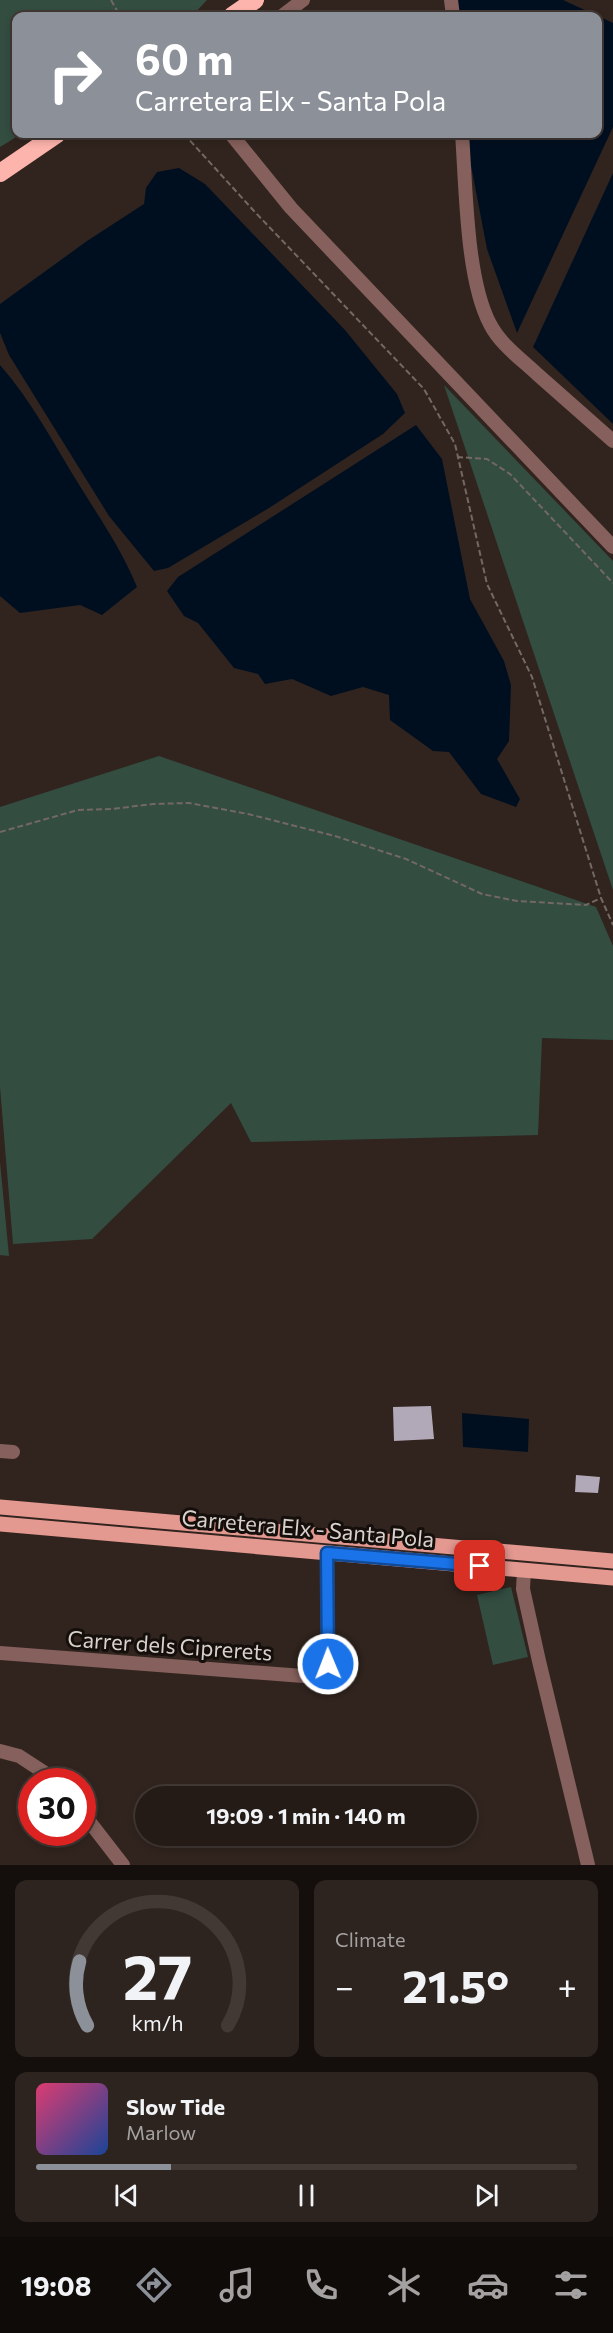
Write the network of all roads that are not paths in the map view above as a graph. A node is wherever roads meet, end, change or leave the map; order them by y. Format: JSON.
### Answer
{"nodes":[{"id":1,"x":242,"y":0,"type":"edge"},
{"id":2,"x":255,"y":0,"type":"edge"},
{"id":3,"x":303,"y":0,"type":"edge"},
{"id":4,"x":226,"y":12,"type":"edge"},
{"id":5,"x":238,"y":12,"type":"edge"},
{"id":6,"x":287,"y":12,"type":"edge"},
{"id":7,"x":51,"y":138,"type":"edge"},
{"id":8,"x":234,"y":138,"type":"edge"},
{"id":9,"x":462,"y":138,"type":"edge"},
{"id":10,"x":0,"y":173,"type":"edge"},
{"id":11,"x":613,"y":441,"type":"edge"},
{"id":12,"x":613,"y":548,"type":"edge"},
{"id":13,"x":0,"y":1507,"type":"edge"},
{"id":14,"x":0,"y":1524,"type":"edge"},
{"id":15,"x":327,"y":1553,"type":"junction"},
{"id":16,"x":613,"y":1562,"type":"edge"},
{"id":17,"x":524,"y":1570,"type":"junction"},
{"id":18,"x":613,"y":1578,"type":"edge"},
{"id":19,"x":0,"y":1653,"type":"edge"},
{"id":20,"x":0,"y":1751,"type":"edge"},
{"id":21,"x":37,"y":1768,"type":"edge"},
{"id":22,"x":96,"y":1830,"type":"edge"},
{"id":23,"x":123,"y":1865,"type":"edge"},
{"id":24,"x":588,"y":1865,"type":"edge"}],
"edges":[{"from":1,"to":4,"type":"highway"},
{"from":2,"to":5,"type":"highway"},
{"from":3,"to":6,"type":"street"},
{"from":7,"to":10,"type":"highway"},
{"from":8,"to":12,"type":"street"},
{"from":9,"to":11,"type":"street"},
{"from":13,"to":16,"type":"main road","name":"Carretera Elx - Santa Pola"},
{"from":14,"to":15,"type":"main road","name":"Carretera Elx - Santa Pola"},
{"from":15,"to":17,"type":"main road","name":"Carretera Elx - Santa Pola"},
{"from":15,"to":19,"type":"street","name":"Carrer dels Ciprerets"},
{"from":17,"to":18,"type":"main road","name":"Carretera Elx - Santa Pola"},
{"from":17,"to":24,"type":"street"},
{"from":20,"to":21,"type":"street"},
{"from":22,"to":23,"type":"street"}]}
